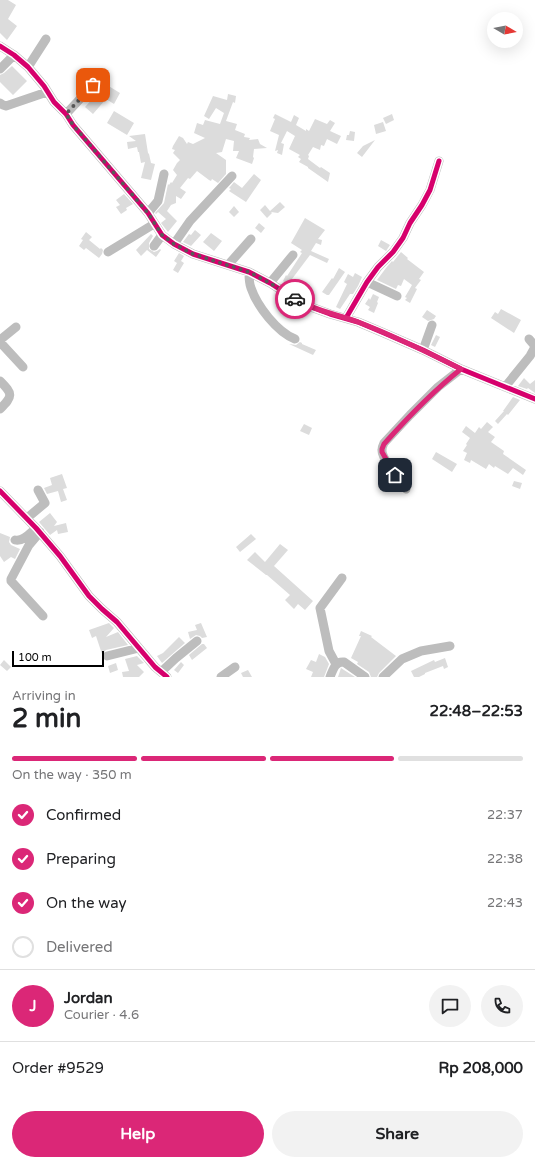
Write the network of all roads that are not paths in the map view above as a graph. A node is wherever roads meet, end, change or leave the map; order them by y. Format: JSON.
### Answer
{"nodes":[{"id":1,"x":46,"y":39,"type":"dead end"},
{"id":2,"x":0,"y":46,"type":"edge"},
{"id":3,"x":14,"y":54,"type":"junction"},
{"id":4,"x":28,"y":67,"type":"junction"},
{"id":5,"x":0,"y":69,"type":"edge"},
{"id":6,"x":93,"y":85,"type":"dead end"},
{"id":7,"x":47,"y":92,"type":"junction"},
{"id":8,"x":0,"y":103,"type":"edge"},
{"id":9,"x":66,"y":114,"type":"junction"},
{"id":10,"x":439,"y":161,"type":"dead end"},
{"id":11,"x":164,"y":174,"type":"dead end"},
{"id":12,"x":232,"y":176,"type":"dead end"},
{"id":13,"x":148,"y":213,"type":"junction"},
{"id":14,"x":154,"y":224,"type":"junction"},
{"id":15,"x":162,"y":235,"type":"junction"},
{"id":16,"x":251,"y":239,"type":"dead end"},
{"id":17,"x":174,"y":244,"type":"junction"},
{"id":18,"x":154,"y":246,"type":"dead end"},
{"id":19,"x":108,"y":252,"type":"dead end"},
{"id":20,"x":293,"y":255,"type":"dead end"},
{"id":21,"x":228,"y":265,"type":"junction"},
{"id":22,"x":249,"y":272,"type":"junction"},
{"id":23,"x":367,"y":282,"type":"junction"},
{"id":24,"x":270,"y":283,"type":"junction"},
{"id":25,"x":397,"y":296,"type":"dead end"},
{"id":26,"x":346,"y":318,"type":"junction"},
{"id":27,"x":432,"y":325,"type":"dead end"},
{"id":28,"x":16,"y":327,"type":"dead end"},
{"id":29,"x":295,"y":339,"type":"dead end"},
{"id":30,"x":0,"y":341,"type":"edge"},
{"id":31,"x":533,"y":344,"type":"edge"},
{"id":32,"x":423,"y":350,"type":"junction"},
{"id":33,"x":23,"y":367,"type":"dead end"},
{"id":34,"x":461,"y":369,"type":"junction"},
{"id":35,"x":0,"y":381,"type":"edge"},
{"id":36,"x":505,"y":387,"type":"junction"},
{"id":37,"x":535,"y":399,"type":"edge"},
{"id":38,"x":0,"y":409,"type":"edge"},
{"id":39,"x":406,"y":489,"type":"dead end"},
{"id":40,"x":38,"y":490,"type":"dead end"},
{"id":41,"x":0,"y":492,"type":"edge"},
{"id":42,"x":27,"y":518,"type":"junction"},
{"id":43,"x":38,"y":530,"type":"junction"},
{"id":44,"x":15,"y":540,"type":"dead end"},
{"id":45,"x":342,"y":578,"type":"dead end"},
{"id":46,"x":315,"y":599,"type":"dead end"},
{"id":47,"x":320,"y":608,"type":"junction"},
{"id":48,"x":43,"y":616,"type":"dead end"},
{"id":49,"x":197,"y":641,"type":"dead end"},
{"id":50,"x":450,"y":646,"type":"dead end"},
{"id":51,"x":139,"y":648,"type":"junction"},
{"id":52,"x":107,"y":656,"type":"dead end"},
{"id":53,"x":336,"y":664,"type":"junction"},
{"id":54,"x":235,"y":667,"type":"dead end"},
{"id":55,"x":164,"y":675,"type":"edge"},
{"id":56,"x":363,"y":676,"type":"edge"},
{"id":57,"x":220,"y":677,"type":"edge"},
{"id":58,"x":330,"y":677,"type":"edge"},
{"id":59,"x":383,"y":677,"type":"edge"}],
"edges":[{"from":1,"to":4,"type":"street"},
{"from":2,"to":3,"type":"street"},
{"from":3,"to":4,"type":"street"},
{"from":3,"to":5,"type":"street"},
{"from":4,"to":7,"type":"street"},
{"from":6,"to":9,"type":"street"},
{"from":7,"to":8,"type":"street"},
{"from":7,"to":9,"type":"street"},
{"from":9,"to":13,"type":"street"},
{"from":10,"to":23,"type":"street"},
{"from":11,"to":13,"type":"street"},
{"from":12,"to":17,"type":"street"},
{"from":13,"to":14,"type":"street"},
{"from":14,"to":15,"type":"street"},
{"from":14,"to":19,"type":"street"},
{"from":15,"to":17,"type":"street"},
{"from":15,"to":18,"type":"street"},
{"from":16,"to":21,"type":"street"},
{"from":17,"to":21,"type":"street"},
{"from":20,"to":24,"type":"street"},
{"from":21,"to":22,"type":"street"},
{"from":22,"to":24,"type":"street"},
{"from":22,"to":29,"type":"street"},
{"from":23,"to":25,"type":"street"},
{"from":23,"to":26,"type":"street"},
{"from":24,"to":26,"type":"street"},
{"from":26,"to":32,"type":"street"},
{"from":27,"to":32,"type":"street"},
{"from":28,"to":30,"type":"street"},
{"from":30,"to":33,"type":"street"},
{"from":31,"to":36,"type":"street"},
{"from":32,"to":34,"type":"street"},
{"from":34,"to":36,"type":"street"},
{"from":34,"to":39,"type":"street"},
{"from":35,"to":38,"type":"street"},
{"from":36,"to":37,"type":"street"},
{"from":40,"to":42,"type":"street"},
{"from":41,"to":42,"type":"street"},
{"from":42,"to":43,"type":"street"},
{"from":43,"to":44,"type":"street"},
{"from":43,"to":48,"type":"street"},
{"from":43,"to":51,"type":"street"},
{"from":45,"to":47,"type":"street"},
{"from":46,"to":47,"type":"street"},
{"from":47,"to":53,"type":"street"},
{"from":49,"to":55,"type":"street"},
{"from":50,"to":59,"type":"street"},
{"from":51,"to":52,"type":"street"},
{"from":51,"to":55,"type":"street"},
{"from":53,"to":56,"type":"street"},
{"from":53,"to":58,"type":"street"},
{"from":54,"to":57,"type":"street"}]}
